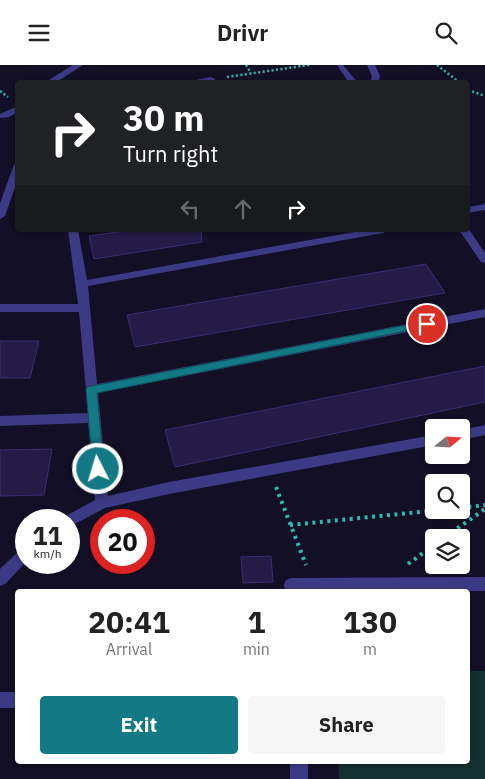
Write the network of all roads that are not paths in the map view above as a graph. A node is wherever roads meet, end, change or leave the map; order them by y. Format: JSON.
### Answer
{"nodes":[{"id":1,"x":79,"y":65,"type":"edge"},
{"id":2,"x":340,"y":65,"type":"edge"},
{"id":3,"x":371,"y":65,"type":"edge"},
{"id":4,"x":211,"y":79,"type":"road end"},
{"id":5,"x":52,"y":80,"type":"edge"},
{"id":6,"x":204,"y":80,"type":"edge"},
{"id":7,"x":352,"y":80,"type":"edge"},
{"id":8,"x":375,"y":80,"type":"edge"},
{"id":9,"x":15,"y":110,"type":"edge"},
{"id":10,"x":0,"y":116,"type":"edge"},
{"id":11,"x":15,"y":174,"type":"edge"},
{"id":12,"x":485,"y":207,"type":"edge"},
{"id":13,"x":470,"y":210,"type":"edge"},
{"id":14,"x":0,"y":216,"type":"edge"},
{"id":15,"x":73,"y":232,"type":"edge"},
{"id":16,"x":372,"y":232,"type":"edge"},
{"id":17,"x":465,"y":232,"type":"edge"},
{"id":18,"x":485,"y":260,"type":"edge"},
{"id":19,"x":82,"y":284,"type":"junction"},
{"id":20,"x":0,"y":308,"type":"edge"},
{"id":21,"x":84,"y":308,"type":"junction"},
{"id":22,"x":485,"y":313,"type":"edge"},
{"id":23,"x":91,"y":390,"type":"junction"},
{"id":24,"x":94,"y":418,"type":"junction"},
{"id":25,"x":0,"y":421,"type":"edge"},
{"id":26,"x":485,"y":431,"type":"edge"},
{"id":27,"x":470,"y":434,"type":"edge"},
{"id":28,"x":425,"y":442,"type":"edge"},
{"id":29,"x":102,"y":503,"type":"junction"},
{"id":30,"x":80,"y":515,"type":"edge"},
{"id":31,"x":15,"y":558,"type":"edge"},
{"id":32,"x":0,"y":562,"type":"edge"},
{"id":33,"x":15,"y":563,"type":"edge"},
{"id":34,"x":0,"y":579,"type":"edge"},
{"id":35,"x":485,"y":584,"type":"edge"},
{"id":36,"x":292,"y":589,"type":"edge"},
{"id":37,"x":0,"y":700,"type":"edge"},
{"id":38,"x":15,"y":701,"type":"edge"},
{"id":39,"x":299,"y":764,"type":"edge"},
{"id":40,"x":299,"y":779,"type":"edge"}],
"edges":[{"from":1,"to":5,"type":"lane"},
{"from":2,"to":7,"type":"lane"},
{"from":3,"to":8,"type":"lane"},
{"from":4,"to":6,"type":"lane"},
{"from":9,"to":10,"type":"lane"},
{"from":11,"to":14,"type":"lane"},
{"from":12,"to":13,"type":"lane"},
{"from":15,"to":19,"type":"lane"},
{"from":16,"to":19,"type":"lane"},
{"from":17,"to":18,"type":"lane"},
{"from":19,"to":21,"type":"lane"},
{"from":20,"to":21,"type":"lane"},
{"from":21,"to":23,"type":"lane"},
{"from":22,"to":23,"type":"lane"},
{"from":23,"to":24,"type":"lane"},
{"from":24,"to":25,"type":"lane"},
{"from":24,"to":29,"type":"lane"},
{"from":26,"to":27,"type":"lane"},
{"from":28,"to":29,"type":"lane"},
{"from":29,"to":30,"type":"lane"},
{"from":31,"to":32,"type":"lane"},
{"from":33,"to":34,"type":"lane"},
{"from":35,"to":36,"type":"lane"},
{"from":37,"to":38,"type":"lane"},
{"from":39,"to":40,"type":"lane"}]}
